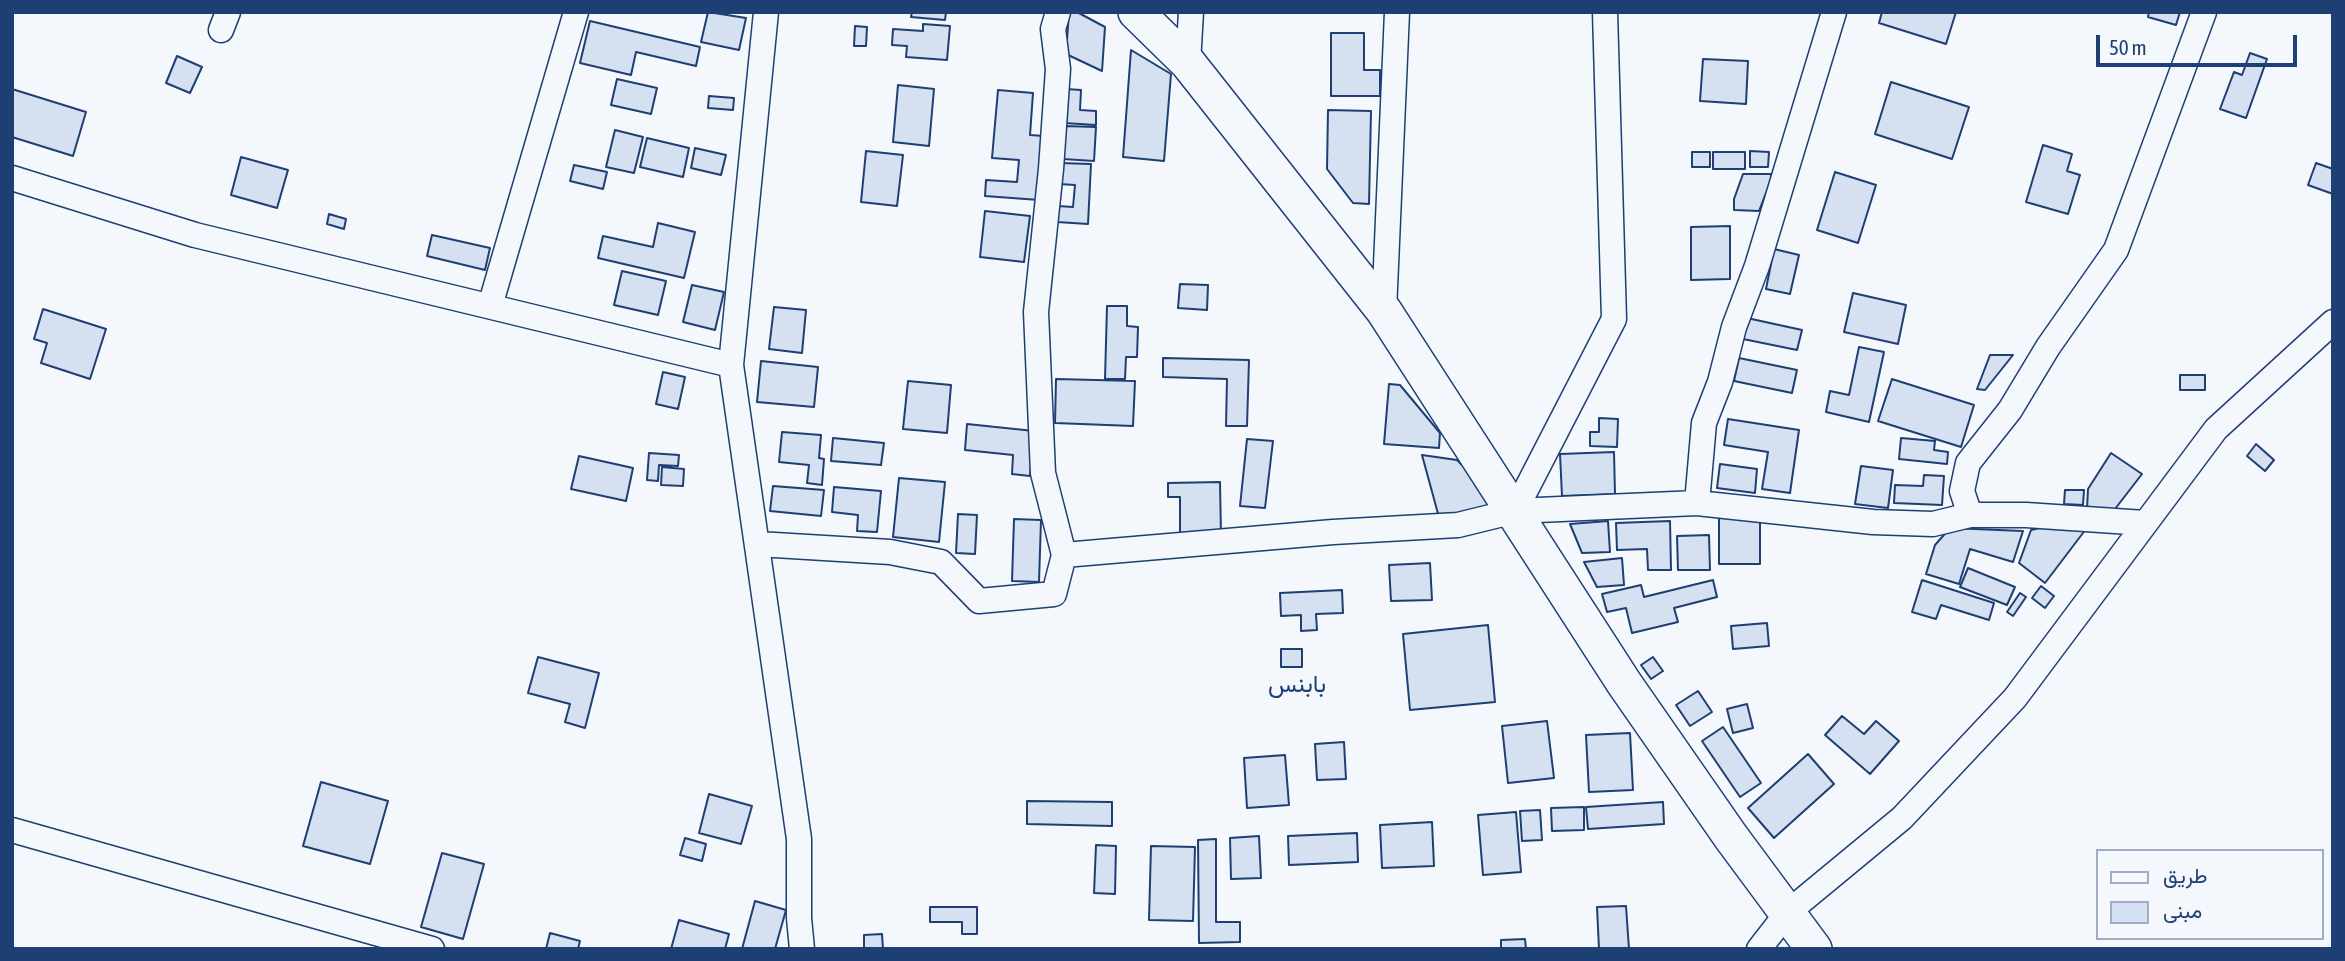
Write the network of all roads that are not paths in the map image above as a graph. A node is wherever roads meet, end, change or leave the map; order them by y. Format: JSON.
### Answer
{"nodes":[{"id":1,"x":576,"y":12,"type":"edge"},
{"id":2,"x":766,"y":12,"type":"edge"},
{"id":3,"x":1058,"y":12,"type":"edge"},
{"id":4,"x":1136,"y":12,"type":"edge"},
{"id":5,"x":1191,"y":12,"type":"edge"},
{"id":6,"x":1397,"y":12,"type":"edge"},
{"id":7,"x":1605,"y":12,"type":"edge"},
{"id":8,"x":1834,"y":12,"type":"edge"},
{"id":9,"x":2204,"y":12,"type":"edge"},
{"id":10,"x":1188,"y":63,"type":"junction"},
{"id":11,"x":12,"y":178,"type":"edge"},
{"id":12,"x":490,"y":306,"type":"junction"},
{"id":13,"x":1384,"y":311,"type":"junction"},
{"id":14,"x":2333,"y":322,"type":"edge"},
{"id":15,"x":732,"y":365,"type":"junction"},
{"id":16,"x":1698,"y":503,"type":"junction"},
{"id":17,"x":1515,"y":512,"type":"junction"},
{"id":18,"x":1970,"y":515,"type":"junction"},
{"id":19,"x":2145,"y":523,"type":"junction"},
{"id":20,"x":758,"y":544,"type":"junction"},
{"id":21,"x":1064,"y":555,"type":"junction"},
{"id":22,"x":12,"y":830,"type":"edge"},
{"id":23,"x":1787,"y":913,"type":"junction"},
{"id":24,"x":432,"y":949,"type":"edge"},
{"id":25,"x":802,"y":949,"type":"edge"},
{"id":26,"x":1759,"y":949,"type":"edge"},
{"id":27,"x":1814,"y":949,"type":"edge"}],
"edges":[{"from":1,"to":12,"type":"street"},
{"from":2,"to":15,"type":"street"},
{"from":3,"to":21,"type":"street"},
{"from":4,"to":10,"type":"street"},
{"from":5,"to":10,"type":"street"},
{"from":6,"to":13,"type":"street"},
{"from":7,"to":17,"type":"street"},
{"from":8,"to":16,"type":"street"},
{"from":9,"to":18,"type":"street"},
{"from":10,"to":13,"type":"street"},
{"from":11,"to":12,"type":"street"},
{"from":12,"to":15,"type":"street"},
{"from":13,"to":17,"type":"street"},
{"from":14,"to":19,"type":"street"},
{"from":15,"to":20,"type":"street"},
{"from":16,"to":17,"type":"street"},
{"from":16,"to":18,"type":"street"},
{"from":17,"to":21,"type":"street"},
{"from":17,"to":23,"type":"street"},
{"from":18,"to":19,"type":"street"},
{"from":19,"to":23,"type":"street"},
{"from":20,"to":21,"type":"street"},
{"from":20,"to":25,"type":"street"},
{"from":22,"to":24,"type":"street"},
{"from":23,"to":26,"type":"street"},
{"from":23,"to":27,"type":"street"}]}
